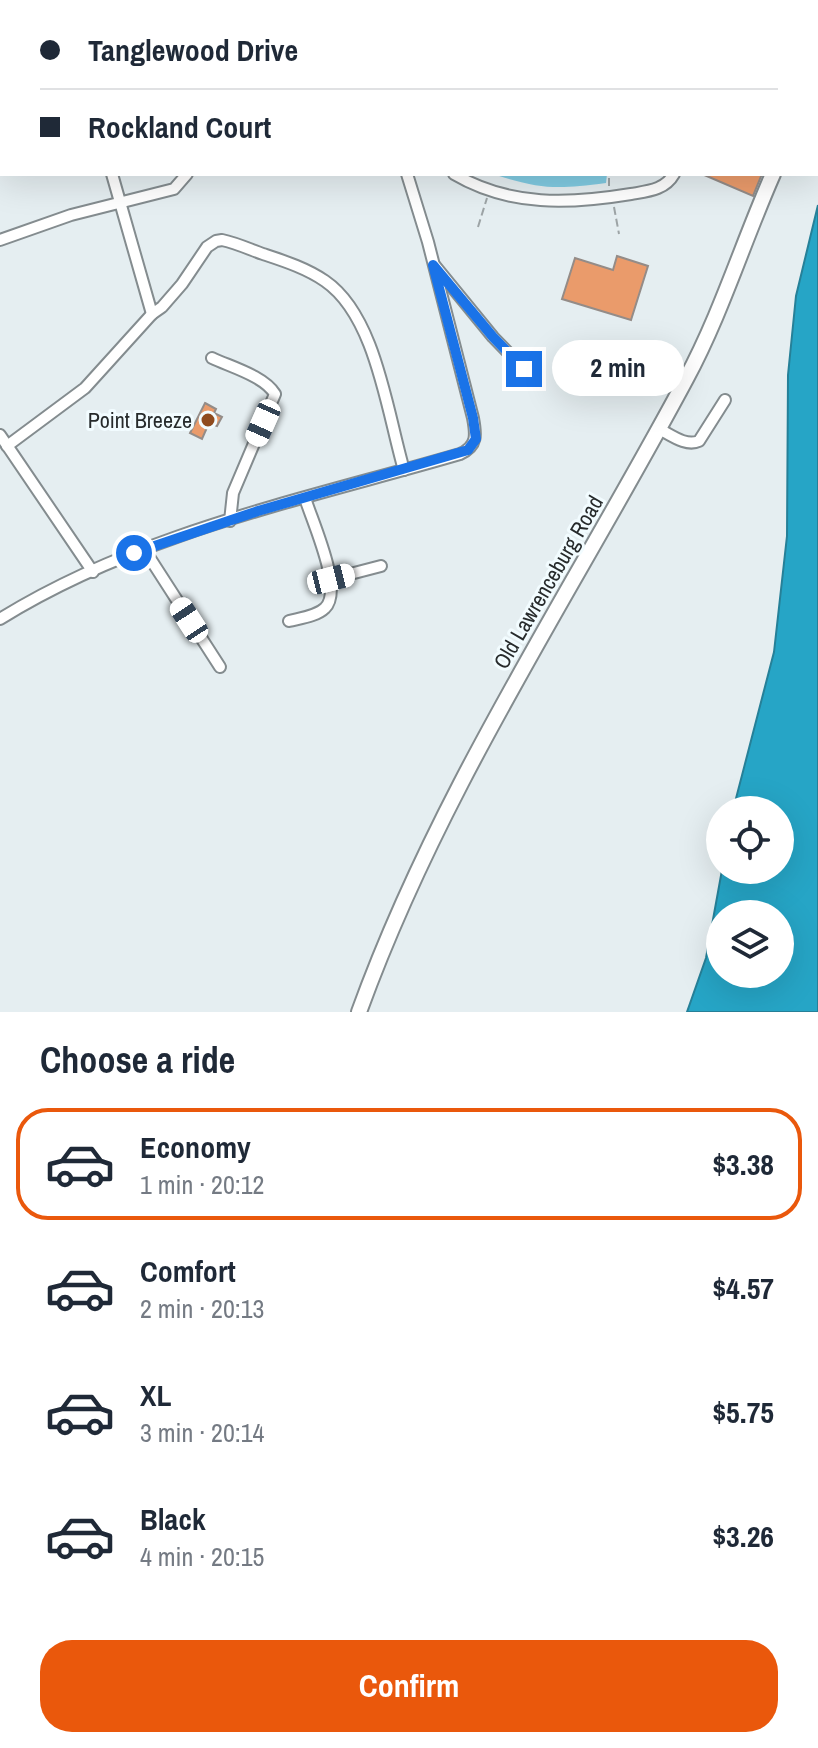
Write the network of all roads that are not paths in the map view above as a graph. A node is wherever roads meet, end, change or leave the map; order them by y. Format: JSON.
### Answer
{"nodes":[{"id":1,"x":113,"y":176,"type":"edge"},
{"id":2,"x":186,"y":176,"type":"edge"},
{"id":3,"x":408,"y":176,"type":"edge"},
{"id":4,"x":457,"y":176,"type":"edge"},
{"id":5,"x":672,"y":176,"type":"edge"},
{"id":6,"x":772,"y":176,"type":"edge"},
{"id":7,"x":120,"y":204,"type":"junction"},
{"id":8,"x":0,"y":240,"type":"edge"},
{"id":9,"x":433,"y":265,"type":"junction"},
{"id":10,"x":152,"y":314,"type":"junction"},
{"id":11,"x":212,"y":358,"type":"dead end"},
{"id":12,"x":524,"y":369,"type":"dead end"},
{"id":13,"x":725,"y":400,"type":"dead end"},
{"id":14,"x":659,"y":429,"type":"junction"},
{"id":15,"x":0,"y":435,"type":"edge"},
{"id":16,"x":7,"y":446,"type":"junction"},
{"id":17,"x":404,"y":470,"type":"junction"},
{"id":18,"x":305,"y":498,"type":"junction"},
{"id":19,"x":230,"y":521,"type":"junction"},
{"id":20,"x":144,"y":549,"type":"junction"},
{"id":21,"x":381,"y":566,"type":"dead end"},
{"id":22,"x":93,"y":572,"type":"junction"},
{"id":23,"x":331,"y":579,"type":"junction"},
{"id":24,"x":0,"y":619,"type":"edge"},
{"id":25,"x":289,"y":621,"type":"dead end"},
{"id":26,"x":220,"y":667,"type":"dead end"},
{"id":27,"x":359,"y":1012,"type":"edge"}],
"edges":[{"from":1,"to":7,"type":"street"},
{"from":2,"to":7,"type":"street"},
{"from":3,"to":9,"type":"street"},
{"from":4,"to":5,"type":"street"},
{"from":6,"to":14,"type":"main road","name":"Old Lawrenceburg Road"},
{"from":7,"to":8,"type":"street"},
{"from":7,"to":10,"type":"street"},
{"from":9,"to":12,"type":"street"},
{"from":9,"to":17,"type":"street"},
{"from":10,"to":16,"type":"street"},
{"from":10,"to":17,"type":"street"},
{"from":11,"to":19,"type":"street"},
{"from":13,"to":14,"type":"street"},
{"from":14,"to":27,"type":"main road","name":"Old Lawrenceburg Road"},
{"from":15,"to":16,"type":"street"},
{"from":16,"to":22,"type":"street"},
{"from":17,"to":18,"type":"street"},
{"from":18,"to":19,"type":"street"},
{"from":18,"to":23,"type":"street"},
{"from":19,"to":20,"type":"street"},
{"from":20,"to":22,"type":"street"},
{"from":20,"to":26,"type":"street"},
{"from":21,"to":23,"type":"street"},
{"from":22,"to":24,"type":"street"},
{"from":23,"to":25,"type":"street"}]}
